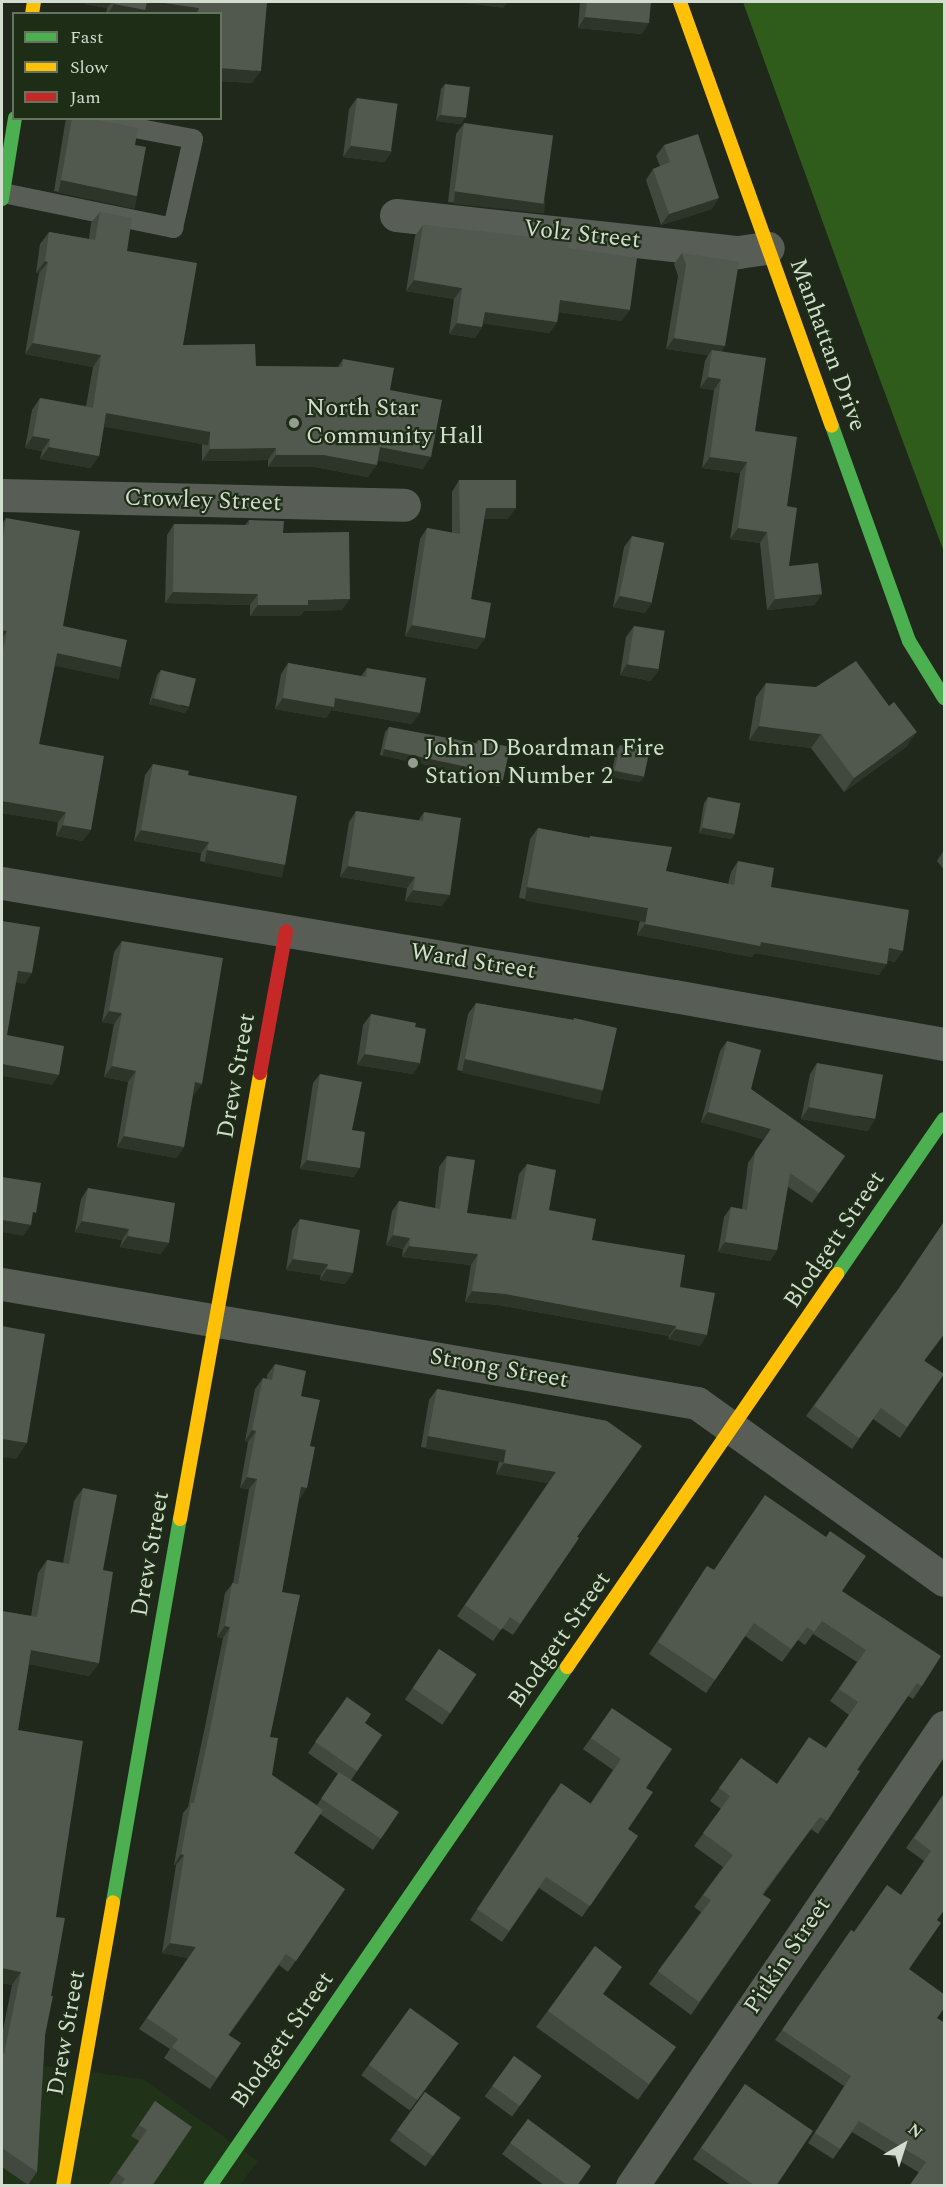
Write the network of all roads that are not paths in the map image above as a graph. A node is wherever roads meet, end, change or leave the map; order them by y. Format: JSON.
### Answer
{"nodes":[{"id":1,"x":680,"y":2,"type":"edge"},
{"id":2,"x":15,"y":120,"type":"edge"},
{"id":3,"x":93,"y":120,"type":"edge"},
{"id":4,"x":2,"y":196,"type":"edge"},
{"id":5,"x":396,"y":215,"type":"dead end"},
{"id":6,"x":768,"y":248,"type":"junction"},
{"id":7,"x":2,"y":495,"type":"edge"},
{"id":8,"x":404,"y":505,"type":"dead end"},
{"id":9,"x":945,"y":698,"type":"edge"},
{"id":10,"x":2,"y":883,"type":"edge"},
{"id":11,"x":286,"y":931,"type":"junction"},
{"id":12,"x":945,"y":1044,"type":"edge"},
{"id":13,"x":945,"y":1119,"type":"edge"},
{"id":14,"x":2,"y":1284,"type":"edge"},
{"id":15,"x":214,"y":1322,"type":"junction"},
{"id":16,"x":734,"y":1428,"type":"junction"},
{"id":17,"x":945,"y":1580,"type":"edge"},
{"id":18,"x":945,"y":1727,"type":"edge"},
{"id":19,"x":63,"y":2186,"type":"edge"},
{"id":20,"x":210,"y":2186,"type":"edge"},
{"id":21,"x":632,"y":2186,"type":"edge"}],
"edges":[{"from":1,"to":6,"type":"street","name":"Manhattan Drive"},
{"from":2,"to":4,"type":"street"},
{"from":3,"to":4,"type":"lane"},
{"from":5,"to":6,"type":"street","name":"Volz Street"},
{"from":6,"to":9,"type":"street","name":"Manhattan Drive"},
{"from":7,"to":8,"type":"street","name":"Crowley Street"},
{"from":10,"to":11,"type":"street","name":"Ward Street"},
{"from":11,"to":12,"type":"street","name":"Ward Street"},
{"from":11,"to":15,"type":"street","name":"Drew Street"},
{"from":13,"to":16,"type":"street","name":"Blodgett Street"},
{"from":14,"to":15,"type":"street","name":"Strong Street"},
{"from":15,"to":16,"type":"street","name":"Strong Street"},
{"from":15,"to":19,"type":"street","name":"Drew Street"},
{"from":16,"to":17,"type":"street","name":"Strong Street"},
{"from":16,"to":20,"type":"street","name":"Blodgett Street"},
{"from":18,"to":21,"type":"street","name":"Pitkin Street"}]}
